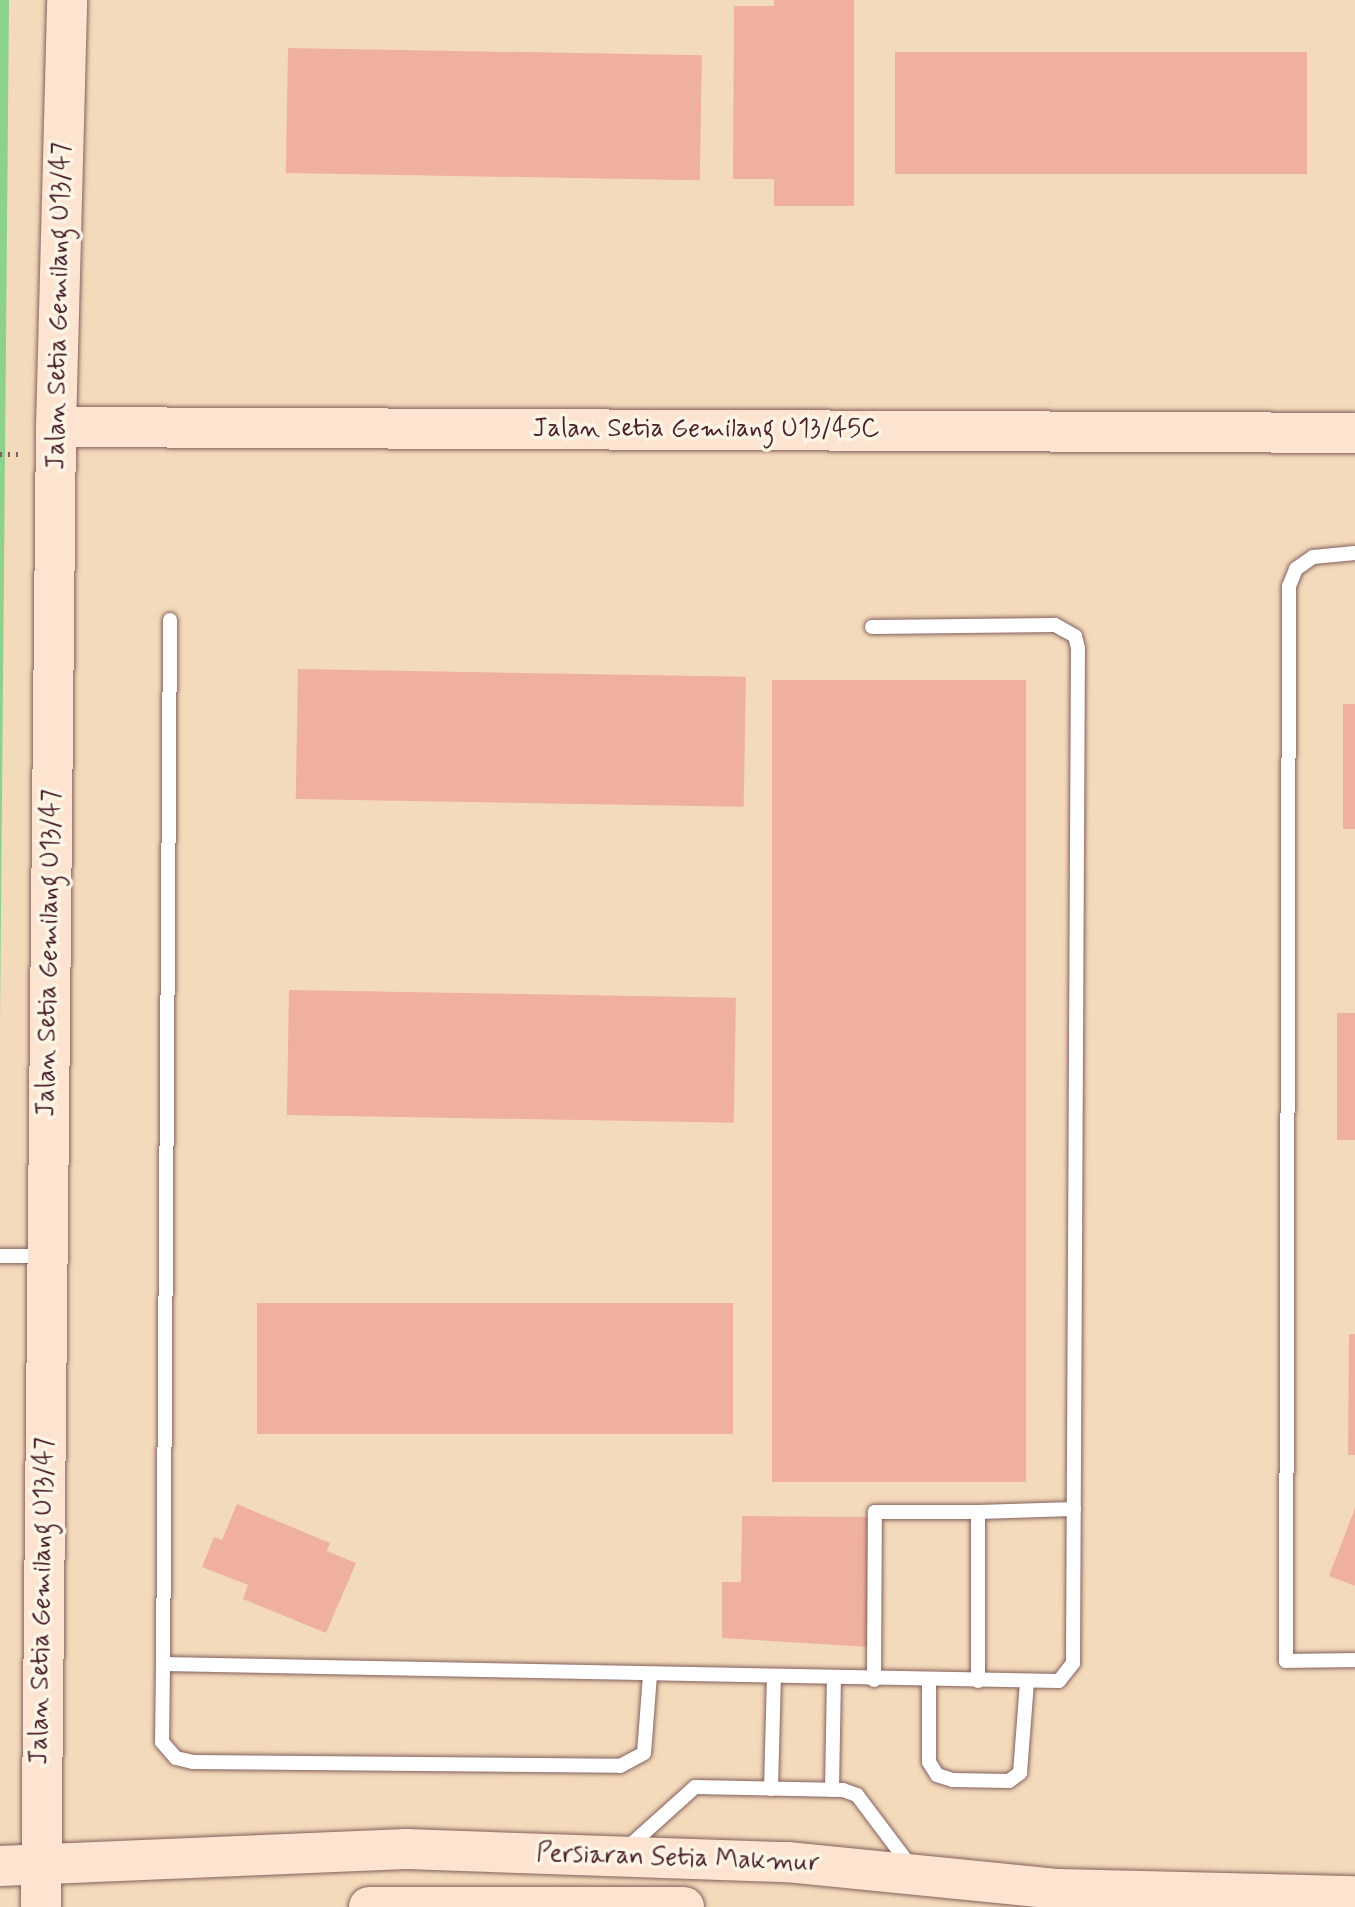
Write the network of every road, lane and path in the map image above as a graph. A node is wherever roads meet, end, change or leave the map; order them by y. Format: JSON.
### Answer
{"nodes":[{"id":1,"x":67,"y":0,"type":"edge"},
{"id":2,"x":56,"y":427,"type":"junction"},
{"id":3,"x":1355,"y":433,"type":"edge"},
{"id":4,"x":1355,"y":553,"type":"edge"},
{"id":5,"x":170,"y":620,"type":"dead end"},
{"id":6,"x":872,"y":627,"type":"dead end"},
{"id":7,"x":0,"y":1256,"type":"edge"},
{"id":8,"x":47,"y":1256,"type":"junction"},
{"id":9,"x":1074,"y":1509,"type":"junction"},
{"id":10,"x":978,"y":1512,"type":"junction"},
{"id":11,"x":1355,"y":1660,"type":"edge"},
{"id":12,"x":163,"y":1664,"type":"junction"},
{"id":13,"x":650,"y":1675,"type":"junction"},
{"id":14,"x":774,"y":1678,"type":"junction"},
{"id":15,"x":834,"y":1679,"type":"junction"},
{"id":16,"x":874,"y":1680,"type":"junction"},
{"id":17,"x":929,"y":1681,"type":"junction"},
{"id":18,"x":978,"y":1681,"type":"junction"},
{"id":19,"x":1027,"y":1682,"type":"junction"},
{"id":20,"x":771,"y":1789,"type":"junction"},
{"id":21,"x":832,"y":1790,"type":"junction"},
{"id":22,"x":619,"y":1856,"type":"junction"},
{"id":23,"x":0,"y":1866,"type":"edge"},
{"id":24,"x":40,"y":1867,"type":"junction"},
{"id":25,"x":915,"y":1871,"type":"junction"},
{"id":26,"x":1059,"y":1889,"type":"junction"},
{"id":27,"x":1355,"y":1896,"type":"edge"},
{"id":28,"x":41,"y":1907,"type":"edge"},
{"id":29,"x":369,"y":1907,"type":"edge"},
{"id":30,"x":684,"y":1907,"type":"edge"},
{"id":31,"x":1098,"y":1907,"type":"edge"}],
"edges":[{"from":1,"to":2,"type":"street","name":"Jalan Setia Gemilang U13/47"},
{"from":2,"to":3,"type":"street","name":"Jalan Setia Gemilang U13/45C"},
{"from":2,"to":8,"type":"street","name":"Jalan Setia Gemilang U13/47"},
{"from":4,"to":11,"type":"lane"},
{"from":5,"to":12,"type":"lane"},
{"from":6,"to":9,"type":"lane"},
{"from":7,"to":8,"type":"lane"},
{"from":8,"to":24,"type":"street","name":"Jalan Setia Gemilang U13/47"},
{"from":9,"to":10,"type":"lane"},
{"from":9,"to":19,"type":"lane"},
{"from":10,"to":16,"type":"lane"},
{"from":10,"to":18,"type":"lane"},
{"from":12,"to":13,"type":"lane"},
{"from":12,"to":13,"type":"lane"},
{"from":13,"to":14,"type":"lane"},
{"from":14,"to":15,"type":"lane"},
{"from":14,"to":20,"type":"lane"},
{"from":15,"to":16,"type":"lane"},
{"from":15,"to":21,"type":"lane"},
{"from":16,"to":17,"type":"lane"},
{"from":17,"to":18,"type":"lane"},
{"from":17,"to":19,"type":"lane"},
{"from":18,"to":19,"type":"lane"},
{"from":20,"to":21,"type":"lane"},
{"from":20,"to":22,"type":"lane"},
{"from":21,"to":25,"type":"lane"},
{"from":22,"to":24,"type":"street","name":"Persiaran Setia Makmur"},
{"from":22,"to":25,"type":"street","name":"Persiaran Setia Makmur"},
{"from":23,"to":24,"type":"street","name":"Persiaran Setia Makmur"},
{"from":24,"to":28,"type":"street","name":"Jalan Setia Gemilang U13/47"},
{"from":25,"to":26,"type":"street","name":"Persiaran Setia Makmur"},
{"from":26,"to":27,"type":"street","name":"Persiaran Setia Makmur"},
{"from":26,"to":31,"type":"street"},
{"from":29,"to":30,"type":"street","name":"Persiaran Setia Makmur"}]}
